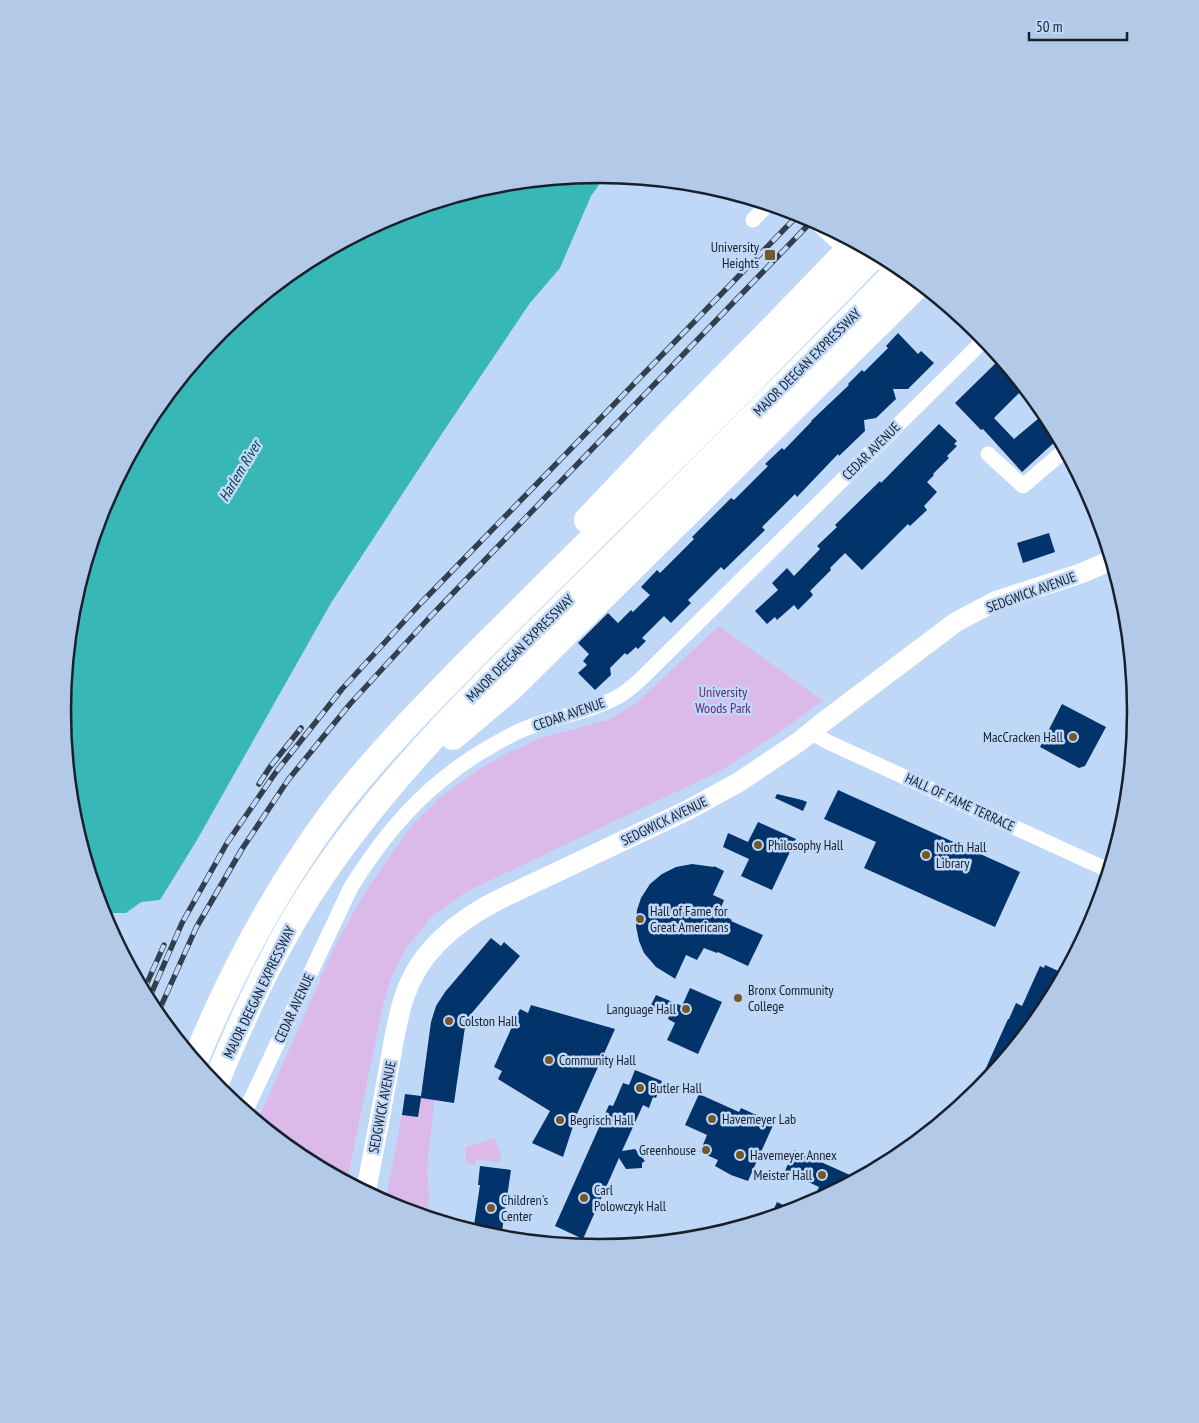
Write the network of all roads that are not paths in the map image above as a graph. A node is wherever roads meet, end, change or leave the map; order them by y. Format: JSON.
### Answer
{"nodes":[{"id":1,"x":763,"y":209,"type":"edge"},
{"id":2,"x":753,"y":220,"type":"dead end"},
{"id":3,"x":855,"y":250,"type":"edge"},
{"id":4,"x":895,"y":273,"type":"edge"},
{"id":5,"x":915,"y":288,"type":"edge"},
{"id":6,"x":979,"y":345,"type":"edge"},
{"id":7,"x":988,"y":454,"type":"dead end"},
{"id":8,"x":1061,"y":454,"type":"edge"},
{"id":9,"x":1106,"y":563,"type":"edge"},
{"id":10,"x":810,"y":732,"type":"junction"},
{"id":11,"x":348,"y":838,"type":"junction"},
{"id":12,"x":1104,"y":868,"type":"edge"},
{"id":13,"x":198,"y":1055,"type":"edge"},
{"id":14,"x":219,"y":1077,"type":"edge"},
{"id":15,"x":248,"y":1106,"type":"edge"},
{"id":16,"x":367,"y":1186,"type":"edge"}],
"edges":[{"from":1,"to":2,"type":"street"},
{"from":3,"to":13,"type":"highway","name":"MAJOR DEEGAN EXPRESSWAY"},
{"from":4,"to":11,"type":"highway","name":"MAJOR DEEGAN EXPRESSWAY"},
{"from":5,"to":11,"type":"highway"},
{"from":6,"to":15,"type":"street","name":"CEDAR AVENUE"},
{"from":7,"to":8,"type":"street"},
{"from":9,"to":10,"type":"main road","name":"SEDGWICK AVENUE"},
{"from":10,"to":12,"type":"street","name":"HALL OF FAME TERRACE"},
{"from":10,"to":16,"type":"main road","name":"SEDGWICK AVENUE"},
{"from":11,"to":14,"type":"highway","name":"MAJOR DEEGAN EXPRESSWAY"}]}
